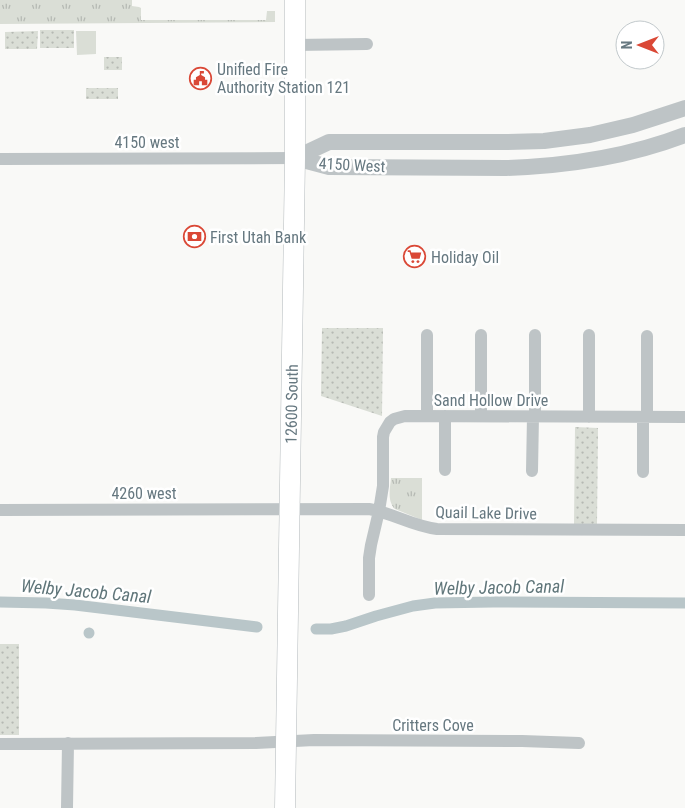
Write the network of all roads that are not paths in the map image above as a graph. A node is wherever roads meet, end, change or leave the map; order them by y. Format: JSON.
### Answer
{"nodes":[{"id":1,"x":295,"y":0,"type":"edge"},
{"id":2,"x":367,"y":44,"type":"dead end"},
{"id":3,"x":295,"y":45,"type":"junction"},
{"id":4,"x":685,"y":108,"type":"edge"},
{"id":5,"x":685,"y":135,"type":"edge"},
{"id":6,"x":0,"y":158,"type":"edge"},
{"id":7,"x":295,"y":158,"type":"junction"},
{"id":8,"x":427,"y":335,"type":"dead end"},
{"id":9,"x":481,"y":335,"type":"dead end"},
{"id":10,"x":535,"y":335,"type":"dead end"},
{"id":11,"x":589,"y":335,"type":"dead end"},
{"id":12,"x":647,"y":336,"type":"dead end"},
{"id":13,"x":427,"y":416,"type":"junction"},
{"id":14,"x":445,"y":416,"type":"junction"},
{"id":15,"x":481,"y":416,"type":"junction"},
{"id":16,"x":534,"y":416,"type":"junction"},
{"id":17,"x":589,"y":417,"type":"junction"},
{"id":18,"x":645,"y":417,"type":"junction"},
{"id":19,"x":685,"y":418,"type":"edge"},
{"id":20,"x":444,"y":470,"type":"dead end"},
{"id":21,"x":532,"y":471,"type":"dead end"},
{"id":22,"x":643,"y":472,"type":"dead end"},
{"id":23,"x":289,"y":508,"type":"junction"},
{"id":24,"x":0,"y":510,"type":"edge"},
{"id":25,"x":380,"y":511,"type":"junction"},
{"id":26,"x":685,"y":530,"type":"edge"},
{"id":27,"x":369,"y":595,"type":"dead end"},
{"id":28,"x":286,"y":741,"type":"junction"},
{"id":29,"x":68,"y":743,"type":"junction"},
{"id":30,"x":579,"y":743,"type":"dead end"},
{"id":31,"x":0,"y":744,"type":"edge"},
{"id":32,"x":67,"y":808,"type":"edge"},
{"id":33,"x":285,"y":808,"type":"edge"}],
"edges":[{"from":1,"to":3,"type":"main road","name":"12600 South"},
{"from":2,"to":3,"type":"street"},
{"from":3,"to":7,"type":"main road","name":"12600 South"},
{"from":4,"to":7,"type":"street","name":"4150 West"},
{"from":5,"to":7,"type":"street","name":"4150 West"},
{"from":6,"to":7,"type":"street","name":"4150 west"},
{"from":7,"to":23,"type":"main road","name":"12600 South"},
{"from":8,"to":13,"type":"street"},
{"from":9,"to":15,"type":"street"},
{"from":10,"to":16,"type":"street"},
{"from":11,"to":17,"type":"street"},
{"from":12,"to":18,"type":"street"},
{"from":13,"to":14,"type":"street","name":"Sand Hollow Drive"},
{"from":13,"to":25,"type":"street","name":"Sand Hollow Drive"},
{"from":14,"to":15,"type":"street","name":"Sand Hollow Drive"},
{"from":14,"to":20,"type":"street"},
{"from":15,"to":16,"type":"street","name":"Sand Hollow Drive"},
{"from":16,"to":17,"type":"street","name":"Sand Hollow Drive"},
{"from":16,"to":21,"type":"street"},
{"from":17,"to":18,"type":"street","name":"Sand Hollow Drive"},
{"from":18,"to":19,"type":"street","name":"Sand Hollow Drive"},
{"from":18,"to":22,"type":"street"},
{"from":23,"to":24,"type":"street","name":"4260 west"},
{"from":23,"to":25,"type":"street","name":"Quail Lake Drive"},
{"from":23,"to":28,"type":"main road","name":"12600 South"},
{"from":25,"to":26,"type":"street","name":"Quail Lake Drive"},
{"from":25,"to":27,"type":"street"},
{"from":28,"to":29,"type":"street","name":"Critters Cove"},
{"from":28,"to":30,"type":"street","name":"Critters Cove"},
{"from":28,"to":33,"type":"main road","name":"12600 South"},
{"from":29,"to":31,"type":"street","name":"Critters Cove"},
{"from":29,"to":32,"type":"street"}]}
